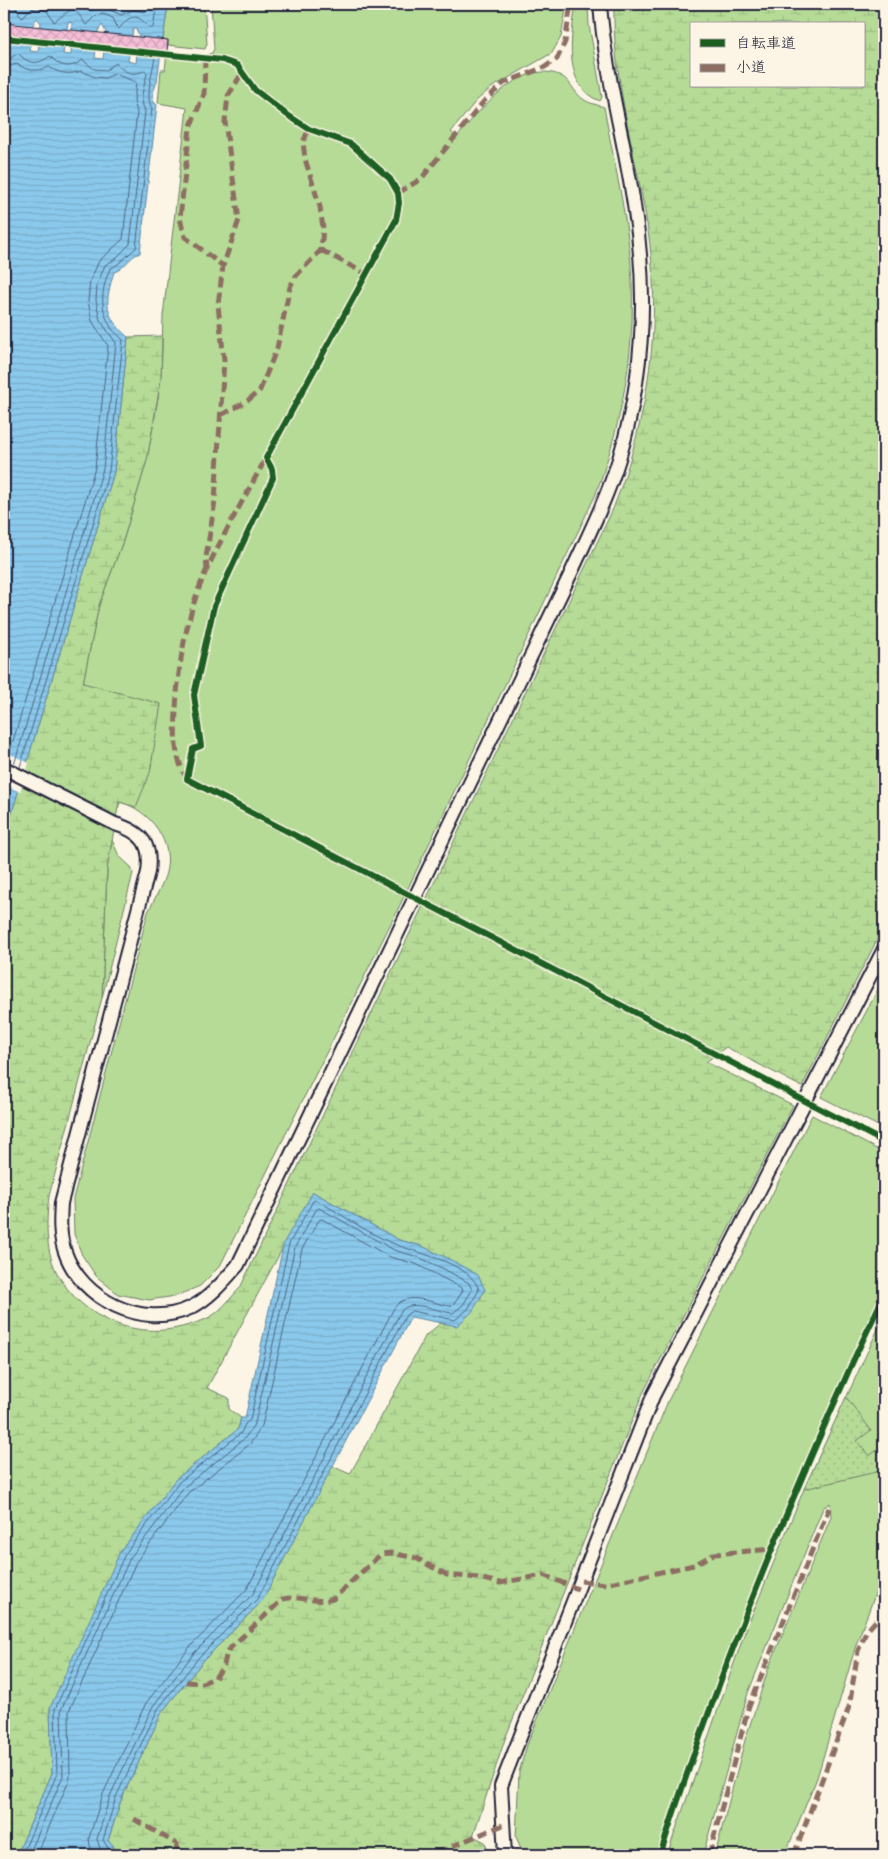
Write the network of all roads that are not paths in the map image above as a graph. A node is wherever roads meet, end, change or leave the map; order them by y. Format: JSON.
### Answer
{"nodes":[{"id":1,"x":600,"y":4,"type":"edge"},
{"id":2,"x":4,"y":768,"type":"edge"},
{"id":3,"x":884,"y":950,"type":"edge"},
{"id":4,"x":505,"y":1855,"type":"edge"}],
"edges":[{"from":1,"to":2,"type":"lane"},
{"from":3,"to":4,"type":"lane"}]}
